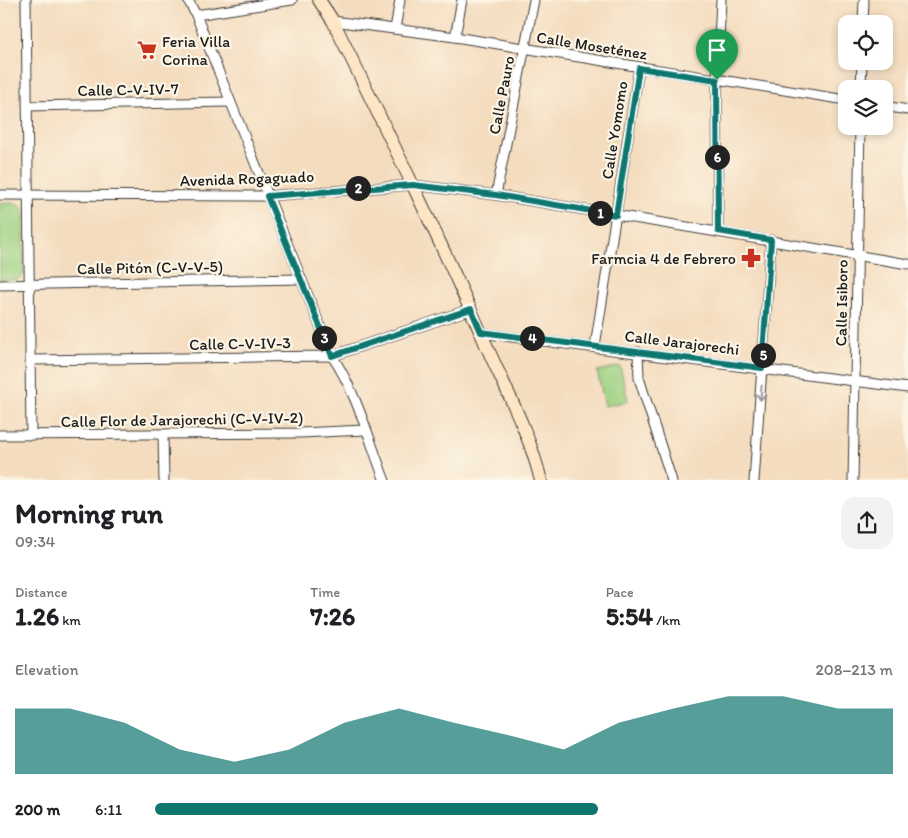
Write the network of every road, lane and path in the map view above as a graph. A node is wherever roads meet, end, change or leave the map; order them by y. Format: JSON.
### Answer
{"nodes":[{"id":1,"x":26,"y":0,"type":"edge"},
{"id":2,"x":188,"y":0,"type":"edge"},
{"id":3,"x":292,"y":0,"type":"edge"},
{"id":4,"x":319,"y":0,"type":"edge"},
{"id":5,"x":400,"y":0,"type":"edge"},
{"id":6,"x":462,"y":0,"type":"edge"},
{"id":7,"x":534,"y":0,"type":"edge"},
{"id":8,"x":722,"y":0,"type":"edge"},
{"id":9,"x":864,"y":0,"type":"edge"},
{"id":10,"x":196,"y":15,"type":"junction"},
{"id":11,"x":863,"y":15,"type":"edge"},
{"id":12,"x":333,"y":21,"type":"junction"},
{"id":13,"x":395,"y":29,"type":"junction"},
{"id":14,"x":455,"y":37,"type":"junction"},
{"id":15,"x":525,"y":49,"type":"junction"},
{"id":16,"x":639,"y":68,"type":"junction"},
{"id":17,"x":717,"y":80,"type":"junction"},
{"id":18,"x":838,"y":99,"type":"edge"},
{"id":19,"x":230,"y":102,"type":"junction"},
{"id":20,"x":28,"y":106,"type":"junction"},
{"id":21,"x":893,"y":108,"type":"edge"},
{"id":22,"x":908,"y":110,"type":"edge"},
{"id":23,"x":860,"y":135,"type":"edge"},
{"id":24,"x":413,"y":185,"type":"junction"},
{"id":25,"x":28,"y":194,"type":"junction"},
{"id":26,"x":0,"y":195,"type":"edge"},
{"id":27,"x":496,"y":195,"type":"junction"},
{"id":28,"x":267,"y":196,"type":"junction"},
{"id":29,"x":616,"y":215,"type":"junction"},
{"id":30,"x":718,"y":231,"type":"junction"},
{"id":31,"x":771,"y":240,"type":"junction"},
{"id":32,"x":857,"y":255,"type":"junction"},
{"id":33,"x":908,"y":264,"type":"edge"},
{"id":34,"x":301,"y":279,"type":"junction"},
{"id":35,"x":0,"y":285,"type":"edge"},
{"id":36,"x":29,"y":285,"type":"junction"},
{"id":37,"x":471,"y":309,"type":"junction"},
{"id":38,"x":481,"y":332,"type":"junction"},
{"id":39,"x":595,"y":346,"type":"junction"},
{"id":40,"x":638,"y":352,"type":"junction"},
{"id":41,"x":332,"y":356,"type":"junction"},
{"id":42,"x":31,"y":360,"type":"junction"},
{"id":43,"x":762,"y":368,"type":"junction"},
{"id":44,"x":855,"y":380,"type":"junction"},
{"id":45,"x":908,"y":388,"type":"edge"},
{"id":46,"x":365,"y":430,"type":"junction"},
{"id":47,"x":0,"y":435,"type":"edge"},
{"id":48,"x":31,"y":435,"type":"junction"},
{"id":49,"x":163,"y":435,"type":"junction"},
{"id":50,"x":164,"y":480,"type":"edge"},
{"id":51,"x":385,"y":480,"type":"edge"},
{"id":52,"x":542,"y":480,"type":"edge"},
{"id":53,"x":672,"y":480,"type":"edge"},
{"id":54,"x":754,"y":480,"type":"edge"},
{"id":55,"x":853,"y":480,"type":"edge"}],
"edges":[{"from":1,"to":20,"type":"street"},
{"from":2,"to":10,"type":"street"},
{"from":3,"to":10,"type":"street"},
{"from":4,"to":12,"type":"main road"},
{"from":5,"to":13,"type":"street"},
{"from":6,"to":14,"type":"street"},
{"from":7,"to":15,"type":"street","name":"Calle Pauro"},
{"from":8,"to":17,"type":"street"},
{"from":9,"to":11,"type":"street"},
{"from":10,"to":19,"type":"street"},
{"from":12,"to":13,"type":"street","name":"Calle Moseténez"},
{"from":12,"to":24,"type":"main road"},
{"from":13,"to":14,"type":"street","name":"Calle Moseténez"},
{"from":14,"to":15,"type":"street","name":"Calle Moseténez"},
{"from":15,"to":16,"type":"street","name":"Calle Moseténez"},
{"from":15,"to":27,"type":"street","name":"Calle Pauro"},
{"from":16,"to":17,"type":"street","name":"Calle Moseténez"},
{"from":16,"to":29,"type":"street","name":"Calle Yomomo"},
{"from":17,"to":18,"type":"street","name":"Calle Moseténez"},
{"from":17,"to":30,"type":"street"},
{"from":19,"to":20,"type":"street","name":"Calle C-V-IV-7"},
{"from":19,"to":28,"type":"street"},
{"from":20,"to":25,"type":"street"},
{"from":21,"to":22,"type":"street"},
{"from":23,"to":32,"type":"street","name":"Calle Isiboro"},
{"from":24,"to":27,"type":"street","name":"Avenida Rogaguado"},
{"from":24,"to":28,"type":"street","name":"Avenida Rogaguado"},
{"from":24,"to":37,"type":"main road"},
{"from":25,"to":26,"type":"street","name":"Avenida Rogaguado"},
{"from":25,"to":28,"type":"street","name":"Avenida Rogaguado"},
{"from":25,"to":36,"type":"street"},
{"from":27,"to":29,"type":"street","name":"Avenida Rogaguado"},
{"from":28,"to":34,"type":"street"},
{"from":29,"to":30,"type":"street","name":"Avenida Rogaguado"},
{"from":29,"to":39,"type":"street","name":"Calle Yomomo"},
{"from":30,"to":31,"type":"street","name":"Avenida Rogaguado"},
{"from":31,"to":32,"type":"street","name":"Avenida Rogaguado"},
{"from":31,"to":43,"type":"street"},
{"from":32,"to":33,"type":"street","name":"Avenida Rogaguado"},
{"from":32,"to":44,"type":"street","name":"Calle Isiboro"},
{"from":34,"to":36,"type":"street","name":"Calle Pitón (C-V-V-5)"},
{"from":34,"to":41,"type":"street"},
{"from":35,"to":36,"type":"street","name":"Calle Pitón (C-V-V-5)"},
{"from":36,"to":42,"type":"street"},
{"from":37,"to":38,"type":"main road"},
{"from":37,"to":41,"type":"street","name":"Calle C-V-IV-3"},
{"from":38,"to":39,"type":"street","name":"Calle Jarajorechi"},
{"from":38,"to":52,"type":"main road"},
{"from":39,"to":40,"type":"street","name":"Calle Jarajorechi"},
{"from":40,"to":43,"type":"street","name":"Calle Jarajorechi"},
{"from":40,"to":53,"type":"street"},
{"from":41,"to":42,"type":"street","name":"Calle C-V-IV-3"},
{"from":41,"to":46,"type":"street"},
{"from":42,"to":48,"type":"street"},
{"from":43,"to":44,"type":"street","name":"Calle Jarajorechi"},
{"from":43,"to":54,"type":"street","one_way":true},
{"from":44,"to":45,"type":"street","name":"Calle Jarajorechi"},
{"from":44,"to":55,"type":"street","name":"Calle Isiboro"},
{"from":46,"to":49,"type":"street","name":"Calle Flor de Jarajorechi (C-V-IV-2)"},
{"from":46,"to":51,"type":"street"},
{"from":47,"to":48,"type":"street","name":"Calle Flor de Jarajorechi (C-V-IV-2)"},
{"from":48,"to":49,"type":"street","name":"Calle Flor de Jarajorechi (C-V-IV-2)"},
{"from":49,"to":50,"type":"street"}]}
